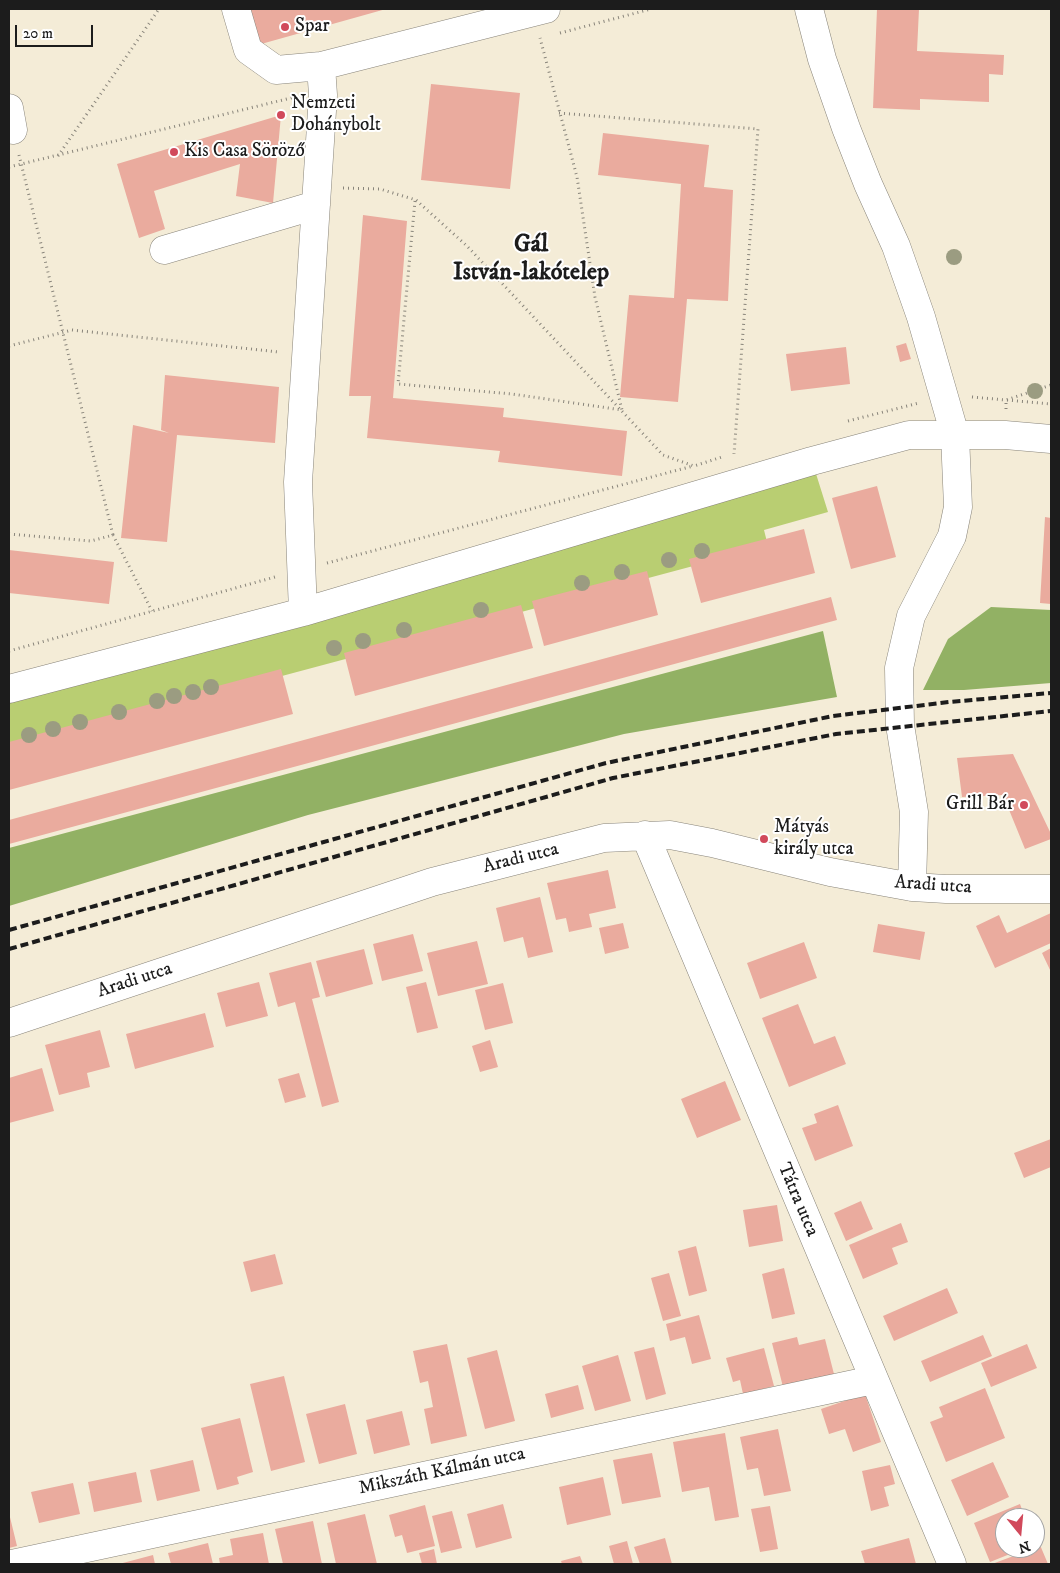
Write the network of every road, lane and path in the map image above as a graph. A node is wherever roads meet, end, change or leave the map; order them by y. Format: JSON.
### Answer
{"nodes":[{"id":1,"x":158,"y":9,"type":"edge"},
{"id":2,"x":236,"y":9,"type":"edge"},
{"id":3,"x":546,"y":9,"type":"edge"},
{"id":4,"x":809,"y":9,"type":"edge"},
{"id":5,"x":540,"y":38,"type":"dead end"},
{"id":6,"x":321,"y":66,"type":"junction"},
{"id":7,"x":560,"y":113,"type":"junction"},
{"id":8,"x":11,"y":119,"type":"edge"},
{"id":9,"x":58,"y":156,"type":"dead end"},
{"id":10,"x":316,"y":196,"type":"junction"},
{"id":11,"x":416,"y":200,"type":"junction"},
{"id":12,"x":164,"y":250,"type":"dead end"},
{"id":13,"x":63,"y":332,"type":"junction"},
{"id":14,"x":9,"y":346,"type":"edge"},
{"id":15,"x":307,"y":355,"type":"junction"},
{"id":16,"x":1051,"y":385,"type":"edge"},
{"id":17,"x":944,"y":398,"type":"junction"},
{"id":18,"x":622,"y":410,"type":"junction"},
{"id":19,"x":844,"y":422,"type":"dead end"},
{"id":20,"x":955,"y":435,"type":"junction"},
{"id":21,"x":1051,"y":439,"type":"edge"},
{"id":22,"x":743,"y":451,"type":"dead end"},
{"id":23,"x":734,"y":454,"type":"junction"},
{"id":24,"x":694,"y":466,"type":"junction"},
{"id":25,"x":9,"y":534,"type":"edge"},
{"id":26,"x":113,"y":535,"type":"junction"},
{"id":27,"x":302,"y":570,"type":"junction"},
{"id":28,"x":152,"y":611,"type":"junction"},
{"id":29,"x":303,"y":612,"type":"junction"},
{"id":30,"x":9,"y":651,"type":"edge"},
{"id":31,"x":9,"y":689,"type":"edge"},
{"id":32,"x":645,"y":835,"type":"junction"},
{"id":33,"x":912,"y":887,"type":"junction"},
{"id":34,"x":1051,"y":889,"type":"edge"},
{"id":35,"x":9,"y":1023,"type":"edge"},
{"id":36,"x":873,"y":1380,"type":"junction"},
{"id":37,"x":12,"y":1564,"type":"edge"},
{"id":38,"x":952,"y":1564,"type":"edge"}],
"edges":[{"from":1,"to":9,"type":"path"},
{"from":2,"to":6,"type":"street"},
{"from":3,"to":6,"type":"street"},
{"from":4,"to":17,"type":"street"},
{"from":5,"to":7,"type":"path"},
{"from":6,"to":10,"type":"street"},
{"from":7,"to":18,"type":"path"},
{"from":7,"to":23,"type":"path"},
{"from":8,"to":13,"type":"path"},
{"from":10,"to":11,"type":"path"},
{"from":10,"to":12,"type":"street"},
{"from":10,"to":15,"type":"street"},
{"from":11,"to":18,"type":"path"},
{"from":11,"to":18,"type":"path"},
{"from":13,"to":14,"type":"path"},
{"from":13,"to":15,"type":"path"},
{"from":13,"to":26,"type":"path"},
{"from":15,"to":27,"type":"street"},
{"from":16,"to":17,"type":"path"},
{"from":17,"to":19,"type":"path"},
{"from":17,"to":20,"type":"street"},
{"from":18,"to":24,"type":"path"},
{"from":20,"to":21,"type":"street"},
{"from":20,"to":29,"type":"street"},
{"from":20,"to":33,"type":"street"},
{"from":22,"to":23,"type":"path"},
{"from":23,"to":24,"type":"path"},
{"from":24,"to":27,"type":"path"},
{"from":25,"to":26,"type":"path"},
{"from":26,"to":28,"type":"path"},
{"from":27,"to":28,"type":"path"},
{"from":27,"to":29,"type":"street"},
{"from":28,"to":30,"type":"path"},
{"from":29,"to":31,"type":"street"},
{"from":32,"to":33,"type":"street","name":"Aradi utca"},
{"from":32,"to":35,"type":"street","name":"Aradi utca"},
{"from":32,"to":36,"type":"street","name":"Tátra utca"},
{"from":33,"to":34,"type":"street","name":"Aradi utca"},
{"from":36,"to":37,"type":"street","name":"Mikszáth Kálmán utca"},
{"from":36,"to":38,"type":"street","name":"Tátra utca"}]}
